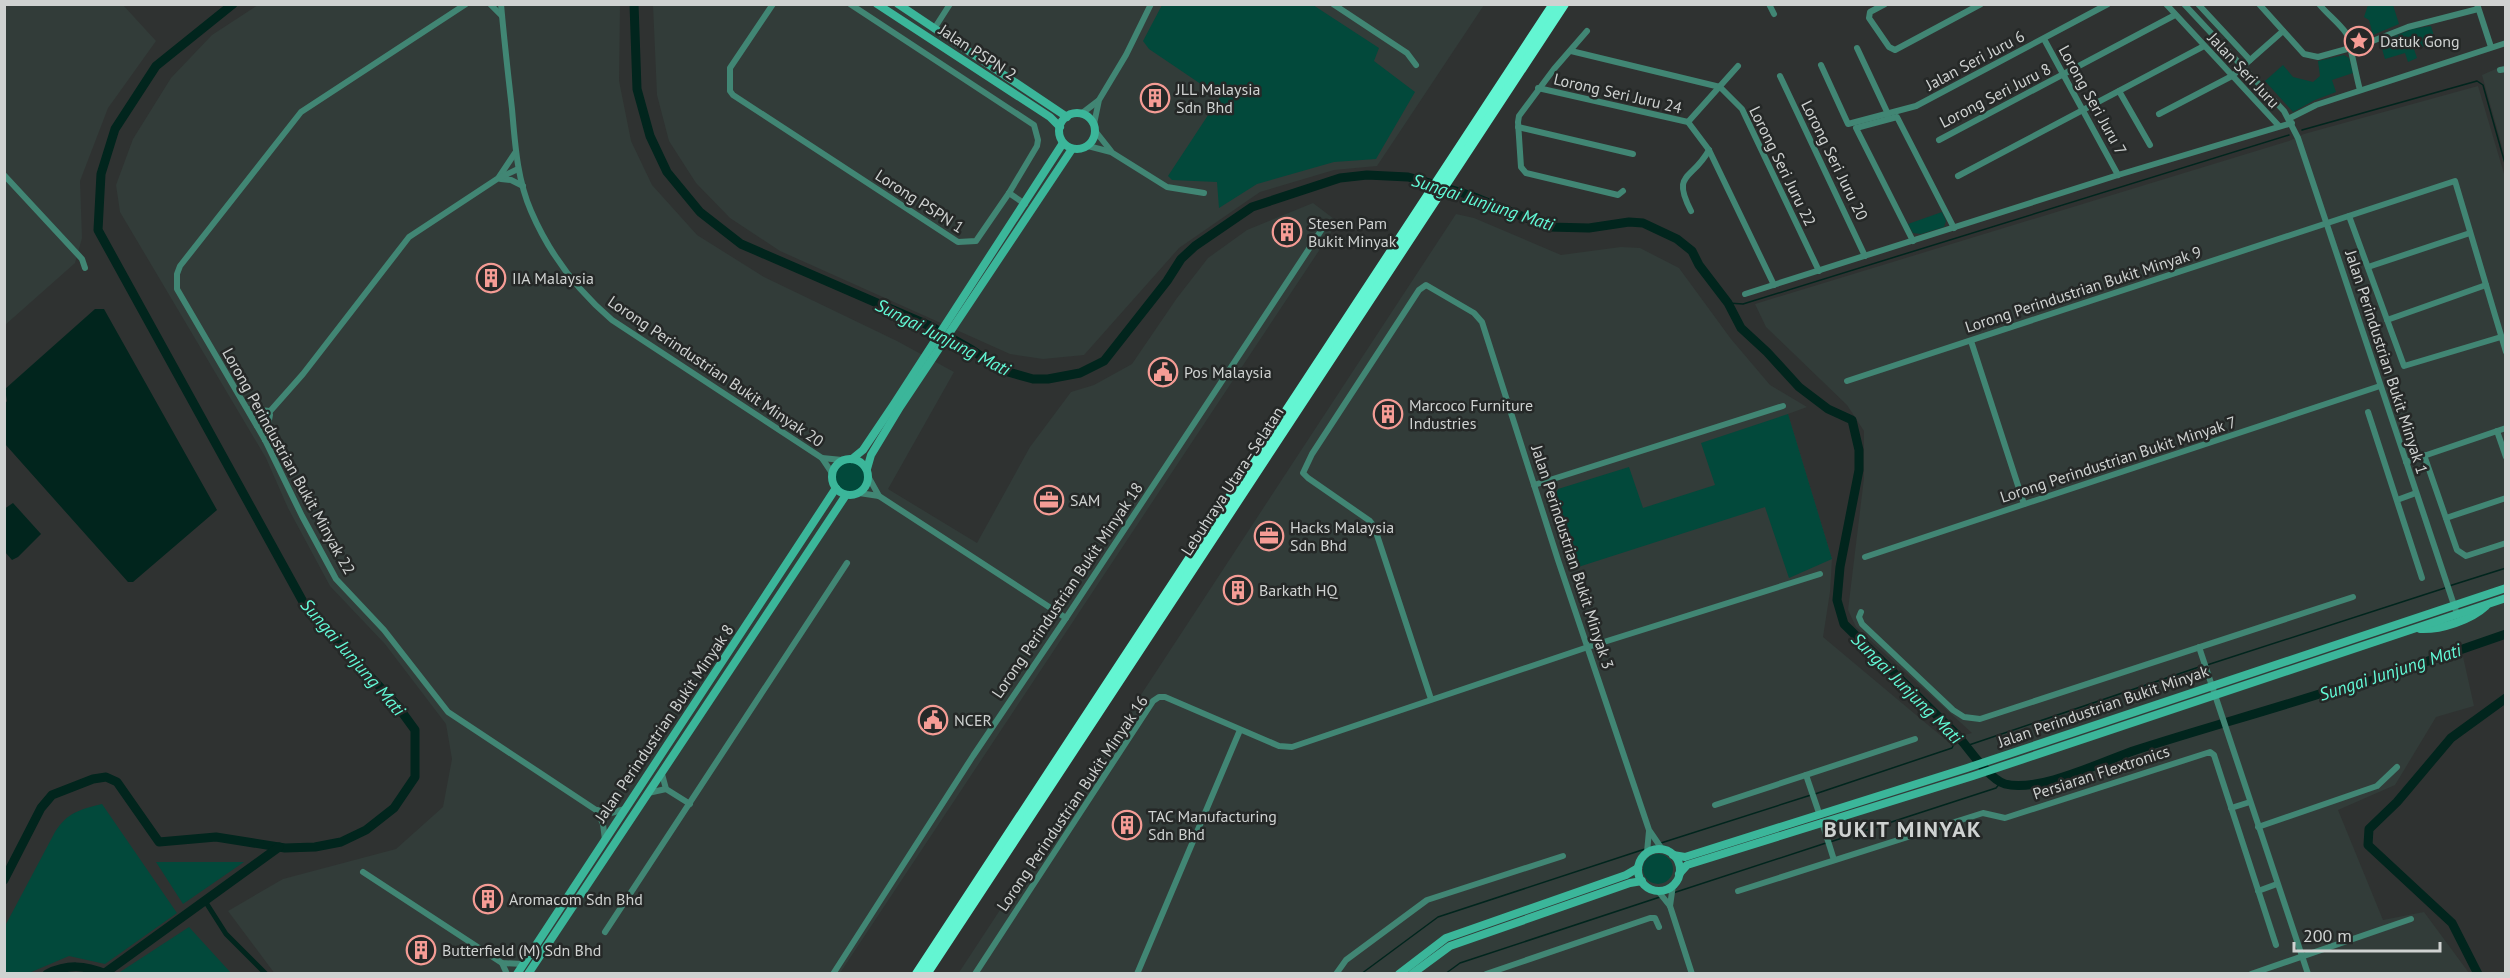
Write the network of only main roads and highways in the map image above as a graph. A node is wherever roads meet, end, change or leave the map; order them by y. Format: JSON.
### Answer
{"nodes":[{"id":1,"x":1554,"y":4,"type":"edge"},
{"id":2,"x":1564,"y":4,"type":"edge"},
{"id":3,"x":1446,"y":176,"type":"junction"},
{"id":4,"x":1434,"y":194,"type":"junction"},
{"id":5,"x":917,"y":974,"type":"edge"},
{"id":6,"x":926,"y":974,"type":"edge"}],
"edges":[{"from":1,"to":3,"type":"highway","name":"Lebuhraya Utara–Selatan"},
{"from":2,"to":3,"type":"highway","name":"Lebuhraya Utara–Selatan"},
{"from":3,"to":4,"type":"highway","name":"Lebuhraya Utara–Selatan"},
{"from":4,"to":5,"type":"highway","name":"Lebuhraya Utara–Selatan"},
{"from":4,"to":6,"type":"highway","name":"Lebuhraya Utara–Selatan"}]}
